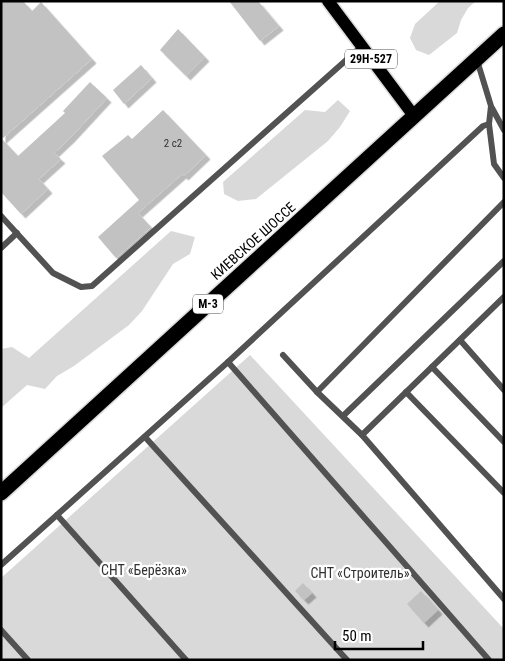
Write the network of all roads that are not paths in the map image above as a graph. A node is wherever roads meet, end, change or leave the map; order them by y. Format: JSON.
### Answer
{"nodes":[{"id":1,"x":328,"y":1,"type":"edge"},
{"id":2,"x":504,"y":34,"type":"edge"},
{"id":3,"x":362,"y":46,"type":"junction"},
{"id":4,"x":477,"y":59,"type":"junction"},
{"id":5,"x":491,"y":106,"type":"junction"},
{"id":6,"x":414,"y":116,"type":"junction"},
{"id":7,"x":489,"y":124,"type":"junction"},
{"id":8,"x":504,"y":130,"type":"edge"},
{"id":9,"x":504,"y":178,"type":"edge"},
{"id":10,"x":504,"y":202,"type":"edge"},
{"id":11,"x":1,"y":216,"type":"edge"},
{"id":12,"x":17,"y":233,"type":"junction"},
{"id":13,"x":1,"y":248,"type":"edge"},
{"id":14,"x":504,"y":261,"type":"edge"},
{"id":15,"x":504,"y":297,"type":"edge"},
{"id":16,"x":460,"y":340,"type":"junction"},
{"id":17,"x":283,"y":355,"type":"dead end"},
{"id":18,"x":228,"y":362,"type":"junction"},
{"id":19,"x":432,"y":366,"type":"junction"},
{"id":20,"x":504,"y":390,"type":"edge"},
{"id":21,"x":317,"y":392,"type":"junction"},
{"id":22,"x":406,"y":392,"type":"junction"},
{"id":23,"x":344,"y":416,"type":"junction"},
{"id":24,"x":362,"y":435,"type":"junction"},
{"id":25,"x":145,"y":437,"type":"junction"},
{"id":26,"x":504,"y":442,"type":"edge"},
{"id":27,"x":1,"y":493,"type":"edge"},
{"id":28,"x":504,"y":493,"type":"edge"},
{"id":29,"x":57,"y":515,"type":"junction"},
{"id":30,"x":1,"y":565,"type":"edge"},
{"id":31,"x":504,"y":599,"type":"edge"},
{"id":32,"x":1,"y":630,"type":"edge"},
{"id":33,"x":28,"y":660,"type":"edge"},
{"id":34,"x":186,"y":660,"type":"edge"},
{"id":35,"x":348,"y":660,"type":"edge"},
{"id":36,"x":489,"y":660,"type":"edge"}],
"edges":[{"from":1,"to":3,"type":"main road","number":"29Н-527"},
{"from":2,"to":4,"type":"highway","name":"КИЕВСКОЕ ШОССЕ","number":"М-3"},
{"from":3,"to":6,"type":"main road","number":"29Н-527"},
{"from":3,"to":12,"type":"lane"},
{"from":4,"to":5,"type":"lane"},
{"from":4,"to":6,"type":"highway","name":"КИЕВСКОЕ ШОССЕ","number":"М-3"},
{"from":5,"to":7,"type":"lane"},
{"from":5,"to":8,"type":"lane"},
{"from":6,"to":27,"type":"highway","name":"КИЕВСКОЕ ШОССЕ","number":"М-3"},
{"from":7,"to":9,"type":"lane"},
{"from":7,"to":18,"type":"lane"},
{"from":10,"to":21,"type":"lane"},
{"from":11,"to":12,"type":"lane"},
{"from":12,"to":13,"type":"lane"},
{"from":14,"to":23,"type":"lane"},
{"from":15,"to":16,"type":"lane"},
{"from":16,"to":19,"type":"lane"},
{"from":16,"to":20,"type":"lane"},
{"from":17,"to":21,"type":"lane"},
{"from":18,"to":25,"type":"lane"},
{"from":18,"to":36,"type":"lane"},
{"from":19,"to":22,"type":"lane"},
{"from":19,"to":26,"type":"lane"},
{"from":21,"to":23,"type":"lane"},
{"from":22,"to":24,"type":"lane"},
{"from":22,"to":28,"type":"lane"},
{"from":23,"to":24,"type":"lane"},
{"from":24,"to":31,"type":"lane"},
{"from":25,"to":29,"type":"lane"},
{"from":25,"to":35,"type":"lane"},
{"from":29,"to":30,"type":"lane"},
{"from":29,"to":34,"type":"lane"},
{"from":32,"to":33,"type":"lane"}]}
